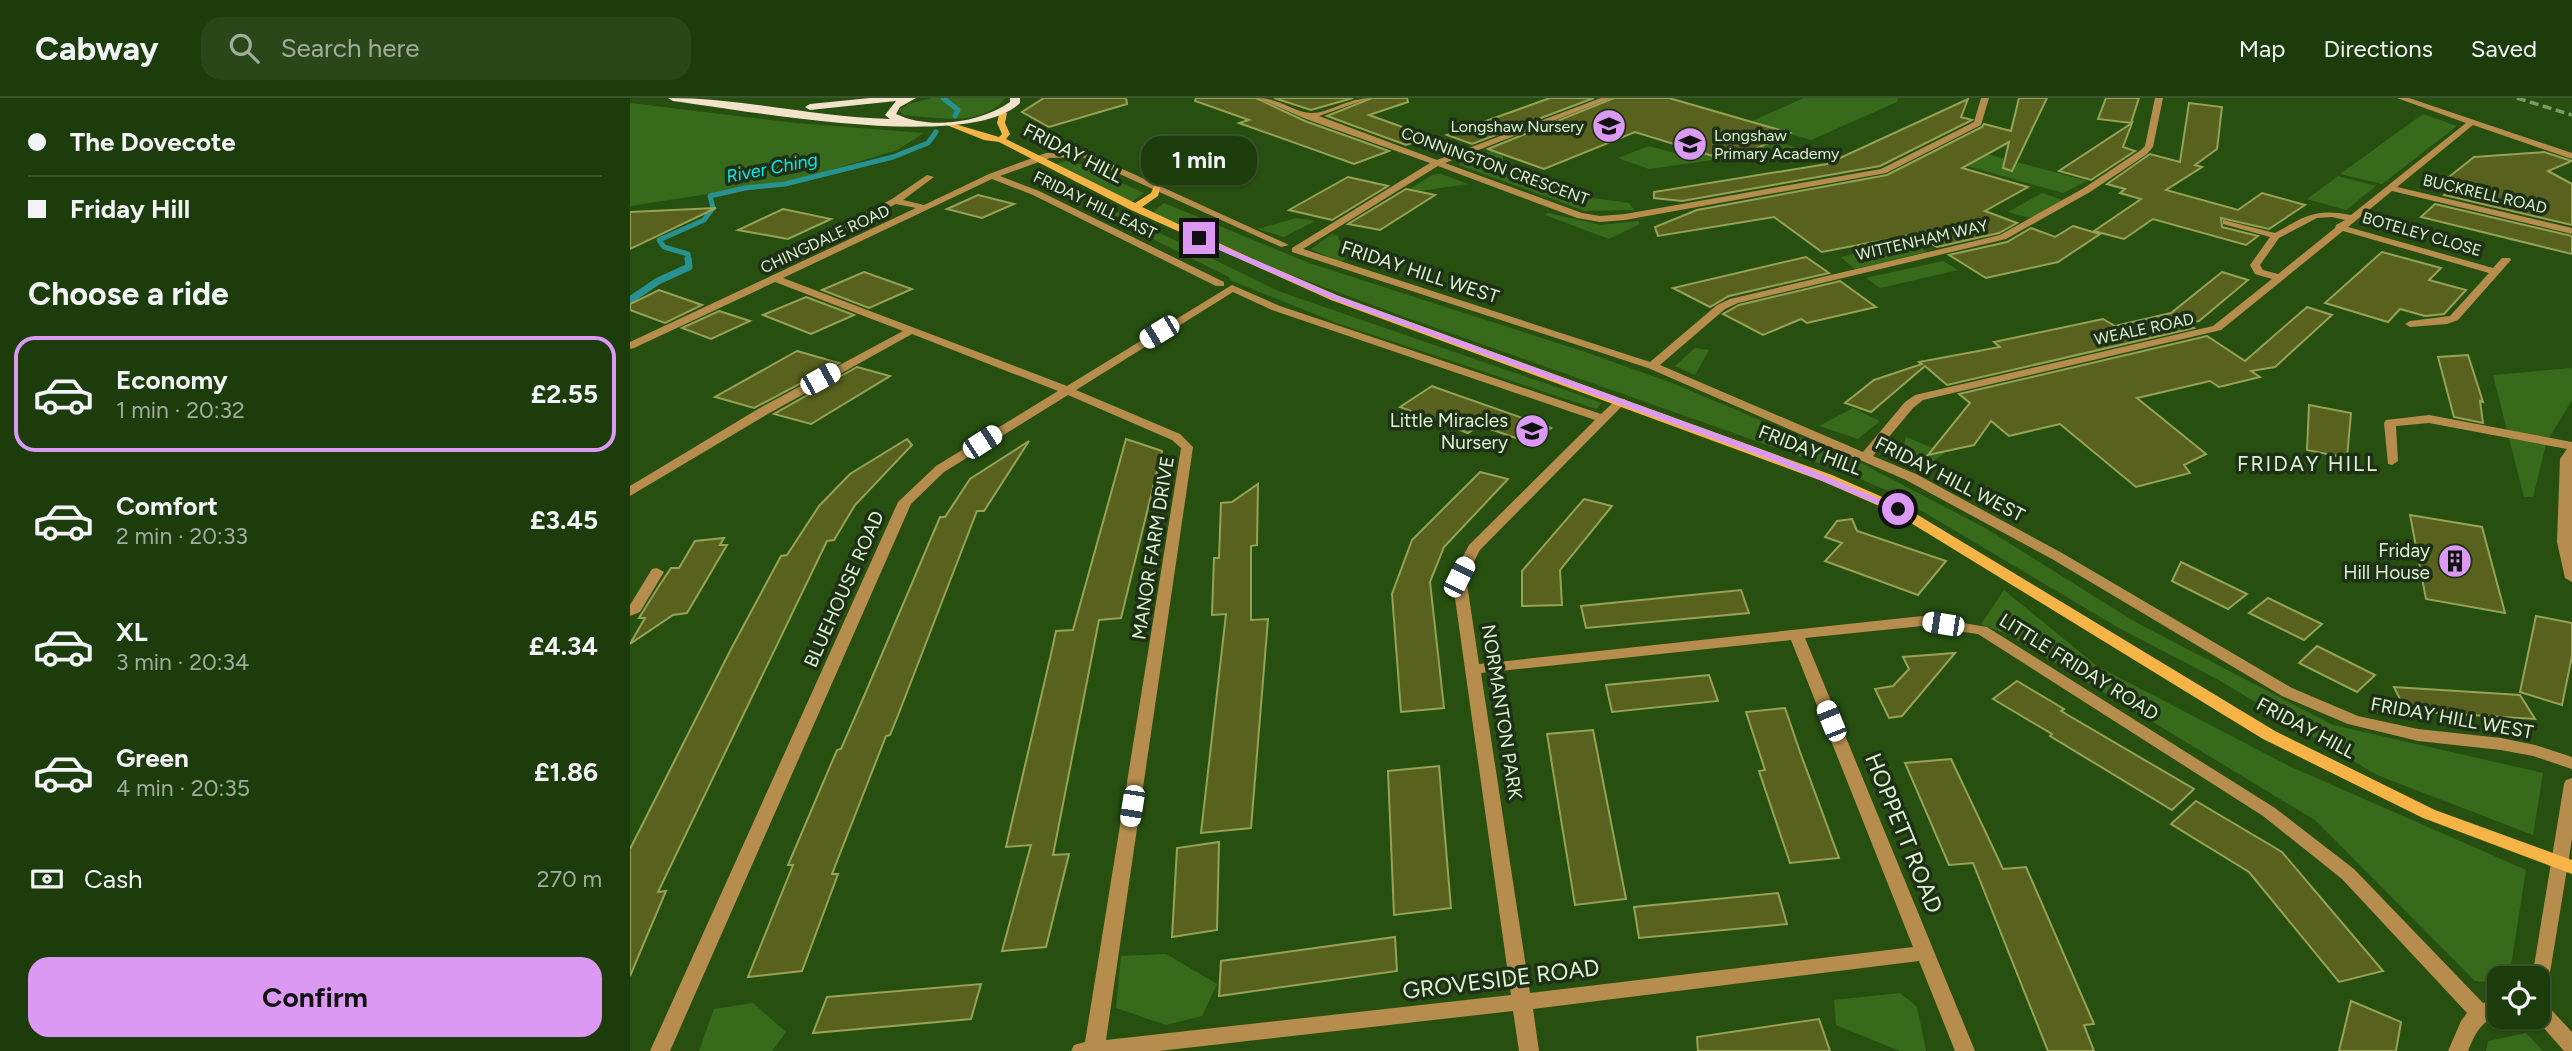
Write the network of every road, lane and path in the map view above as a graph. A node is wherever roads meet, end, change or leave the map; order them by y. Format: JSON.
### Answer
{"nodes":[{"id":1,"x":673,"y":98,"type":"edge"},
{"id":2,"x":679,"y":98,"type":"edge"},
{"id":3,"x":899,"y":98,"type":"edge"},
{"id":4,"x":911,"y":98,"type":"edge"},
{"id":5,"x":1015,"y":98,"type":"edge"},
{"id":6,"x":1262,"y":98,"type":"edge"},
{"id":7,"x":1366,"y":98,"type":"edge"},
{"id":8,"x":1608,"y":98,"type":"edge"},
{"id":9,"x":1985,"y":98,"type":"edge"},
{"id":10,"x":2160,"y":98,"type":"edge"},
{"id":11,"x":2401,"y":98,"type":"edge"},
{"id":12,"x":757,"y":107,"type":"junction"},
{"id":13,"x":1003,"y":113,"type":"junction"},
{"id":14,"x":1309,"y":117,"type":"junction"},
{"id":15,"x":904,"y":122,"type":"junction"},
{"id":16,"x":2472,"y":122,"type":"junction"},
{"id":17,"x":948,"y":124,"type":"junction"},
{"id":18,"x":1000,"y":140,"type":"junction"},
{"id":19,"x":2572,"y":156,"type":"edge"},
{"id":20,"x":1034,"y":159,"type":"junction"},
{"id":21,"x":1437,"y":163,"type":"junction"},
{"id":22,"x":992,"y":176,"type":"junction"},
{"id":23,"x":930,"y":177,"type":"dead end"},
{"id":24,"x":1158,"y":186,"type":"junction"},
{"id":25,"x":2390,"y":188,"type":"junction"},
{"id":26,"x":895,"y":201,"type":"junction"},
{"id":27,"x":927,"y":208,"type":"junction"},
{"id":28,"x":1134,"y":208,"type":"junction"},
{"id":29,"x":2351,"y":218,"type":"junction"},
{"id":30,"x":2226,"y":222,"type":"dead end"},
{"id":31,"x":2339,"y":227,"type":"junction"},
{"id":32,"x":2572,"y":231,"type":"edge"},
{"id":33,"x":2276,"y":236,"type":"junction"},
{"id":34,"x":1289,"y":248,"type":"junction"},
{"id":35,"x":832,"y":253,"type":"junction"},
{"id":36,"x":2506,"y":260,"type":"dead end"},
{"id":37,"x":2496,"y":271,"type":"junction"},
{"id":38,"x":2281,"y":278,"type":"junction"},
{"id":39,"x":777,"y":279,"type":"junction"},
{"id":40,"x":1226,"y":286,"type":"junction"},
{"id":41,"x":2410,"y":324,"type":"dead end"},
{"id":42,"x":912,"y":330,"type":"junction"},
{"id":43,"x":630,"y":346,"type":"edge"},
{"id":44,"x":1652,"y":366,"type":"junction"},
{"id":45,"x":1065,"y":389,"type":"junction"},
{"id":46,"x":1622,"y":401,"type":"junction"},
{"id":47,"x":1602,"y":418,"type":"junction"},
{"id":48,"x":2572,"y":448,"type":"edge"},
{"id":49,"x":1865,"y":457,"type":"junction"},
{"id":50,"x":2392,"y":461,"type":"dead end"},
{"id":51,"x":630,"y":492,"type":"edge"},
{"id":52,"x":657,"y":572,"type":"dead end"},
{"id":53,"x":2572,"y":578,"type":"edge"},
{"id":54,"x":630,"y":611,"type":"edge"},
{"id":55,"x":1796,"y":634,"type":"junction"},
{"id":56,"x":1475,"y":669,"type":"junction"},
{"id":57,"x":2572,"y":763,"type":"edge"},
{"id":58,"x":2572,"y":784,"type":"edge"},
{"id":59,"x":2566,"y":865,"type":"edge"},
{"id":60,"x":1926,"y":953,"type":"junction"},
{"id":61,"x":2545,"y":966,"type":"edge"},
{"id":62,"x":1524,"y":1002,"type":"junction"},
{"id":63,"x":2487,"y":1010,"type":"edge"},
{"id":64,"x":2479,"y":1012,"type":"junction"},
{"id":65,"x":2550,"y":1021,"type":"edge"},
{"id":66,"x":2572,"y":1046,"type":"edge"},
{"id":67,"x":660,"y":1051,"type":"edge"},
{"id":68,"x":1089,"y":1051,"type":"edge"},
{"id":69,"x":1529,"y":1051,"type":"edge"},
{"id":70,"x":1965,"y":1051,"type":"edge"},
{"id":71,"x":2458,"y":1051,"type":"edge"}],
"edges":[{"from":1,"to":2,"type":"main road"},
{"from":2,"to":12,"type":"main road"},
{"from":3,"to":12,"type":"main road"},
{"from":4,"to":15,"type":"main road"},
{"from":5,"to":13,"type":"main road"},
{"from":6,"to":14,"type":"street","name":"CONNINGTON CRESCENT"},
{"from":7,"to":14,"type":"street"},
{"from":8,"to":21,"type":"street"},
{"from":9,"to":21,"type":"street","name":"CONNINGTON CRESCENT"},
{"from":10,"to":44,"type":"street","name":"WITTENHAM WAY"},
{"from":11,"to":16,"type":"street"},
{"from":12,"to":15,"type":"main road"},
{"from":13,"to":17,"type":"main road"},
{"from":13,"to":18,"type":"main road","name":"FRIDAY HILL"},
{"from":14,"to":21,"type":"street","name":"CONNINGTON CRESCENT"},
{"from":15,"to":17,"type":"main road"},
{"from":16,"to":19,"type":"street"},
{"from":16,"to":25,"type":"street","name":"WEALE ROAD"},
{"from":17,"to":18,"type":"main road","name":"FRIDAY HILL"},
{"from":18,"to":20,"type":"main road","name":"FRIDAY HILL"},
{"from":20,"to":22,"type":"street","name":"CHINGDALE ROAD"},
{"from":20,"to":24,"type":"street","name":"FRIDAY HILL WEST"},
{"from":20,"to":28,"type":"main road","name":"FRIDAY HILL"},
{"from":21,"to":34,"type":"street"},
{"from":22,"to":27,"type":"street","name":"CHINGDALE ROAD"},
{"from":22,"to":40,"type":"street","name":"FRIDAY HILL EAST"},
{"from":23,"to":26,"type":"street"},
{"from":24,"to":28,"type":"main road"},
{"from":24,"to":34,"type":"street","name":"FRIDAY HILL WEST"},
{"from":25,"to":29,"type":"street","name":"WEALE ROAD"},
{"from":25,"to":32,"type":"street","name":"BUCKRELL ROAD"},
{"from":26,"to":27,"type":"street"},
{"from":26,"to":35,"type":"street"},
{"from":27,"to":35,"type":"street","name":"CHINGDALE ROAD"},
{"from":28,"to":46,"type":"main road","name":"FRIDAY HILL"},
{"from":29,"to":31,"type":"street","name":"WEALE ROAD"},
{"from":29,"to":33,"type":"street"},
{"from":30,"to":33,"type":"street"},
{"from":31,"to":37,"type":"street","name":"BOTELEY CLOSE"},
{"from":31,"to":38,"type":"street","name":"WEALE ROAD"},
{"from":33,"to":38,"type":"street"},
{"from":34,"to":44,"type":"street","name":"FRIDAY HILL WEST"},
{"from":35,"to":39,"type":"street","name":"CHINGDALE ROAD"},
{"from":36,"to":37,"type":"street","name":"BOTELEY CLOSE"},
{"from":37,"to":41,"type":"street","name":"BOTELEY CLOSE"},
{"from":38,"to":49,"type":"street","name":"WEALE ROAD"},
{"from":39,"to":42,"type":"street","name":"MANOR FARM DRIVE"},
{"from":39,"to":43,"type":"street","name":"CHINGDALE ROAD"},
{"from":40,"to":45,"type":"street","name":"BLUEHOUSE ROAD"},
{"from":40,"to":47,"type":"street","name":"FRIDAY HILL EAST"},
{"from":42,"to":45,"type":"street","name":"MANOR FARM DRIVE"},
{"from":42,"to":51,"type":"street"},
{"from":44,"to":49,"type":"street","name":"FRIDAY HILL WEST"},
{"from":45,"to":67,"type":"street","name":"BLUEHOUSE ROAD"},
{"from":45,"to":68,"type":"street","name":"MANOR FARM DRIVE"},
{"from":46,"to":47,"type":"street","name":"NORMANTON PARK"},
{"from":46,"to":59,"type":"main road","name":"FRIDAY HILL"},
{"from":47,"to":56,"type":"street","name":"NORMANTON PARK"},
{"from":48,"to":50,"type":"street"},
{"from":48,"to":53,"type":"street"},
{"from":49,"to":57,"type":"street","name":"FRIDAY HILL WEST"},
{"from":52,"to":54,"type":"street"},
{"from":55,"to":56,"type":"street","name":"LITTLE FRIDAY ROAD"},
{"from":55,"to":60,"type":"street","name":"HOPPETT ROAD"},
{"from":55,"to":64,"type":"street","name":"LITTLE FRIDAY ROAD"},
{"from":56,"to":62,"type":"street","name":"NORMANTON PARK"},
{"from":58,"to":59,"type":"street"},
{"from":59,"to":61,"type":"street"},
{"from":60,"to":62,"type":"street","name":"GROVESIDE ROAD"},
{"from":60,"to":70,"type":"street","name":"HOPPETT ROAD"},
{"from":62,"to":68,"type":"street","name":"GROVESIDE ROAD"},
{"from":62,"to":69,"type":"street","name":"NORMANTON PARK"},
{"from":63,"to":64,"type":"street"},
{"from":64,"to":71,"type":"street"},
{"from":65,"to":66,"type":"street"}]}
